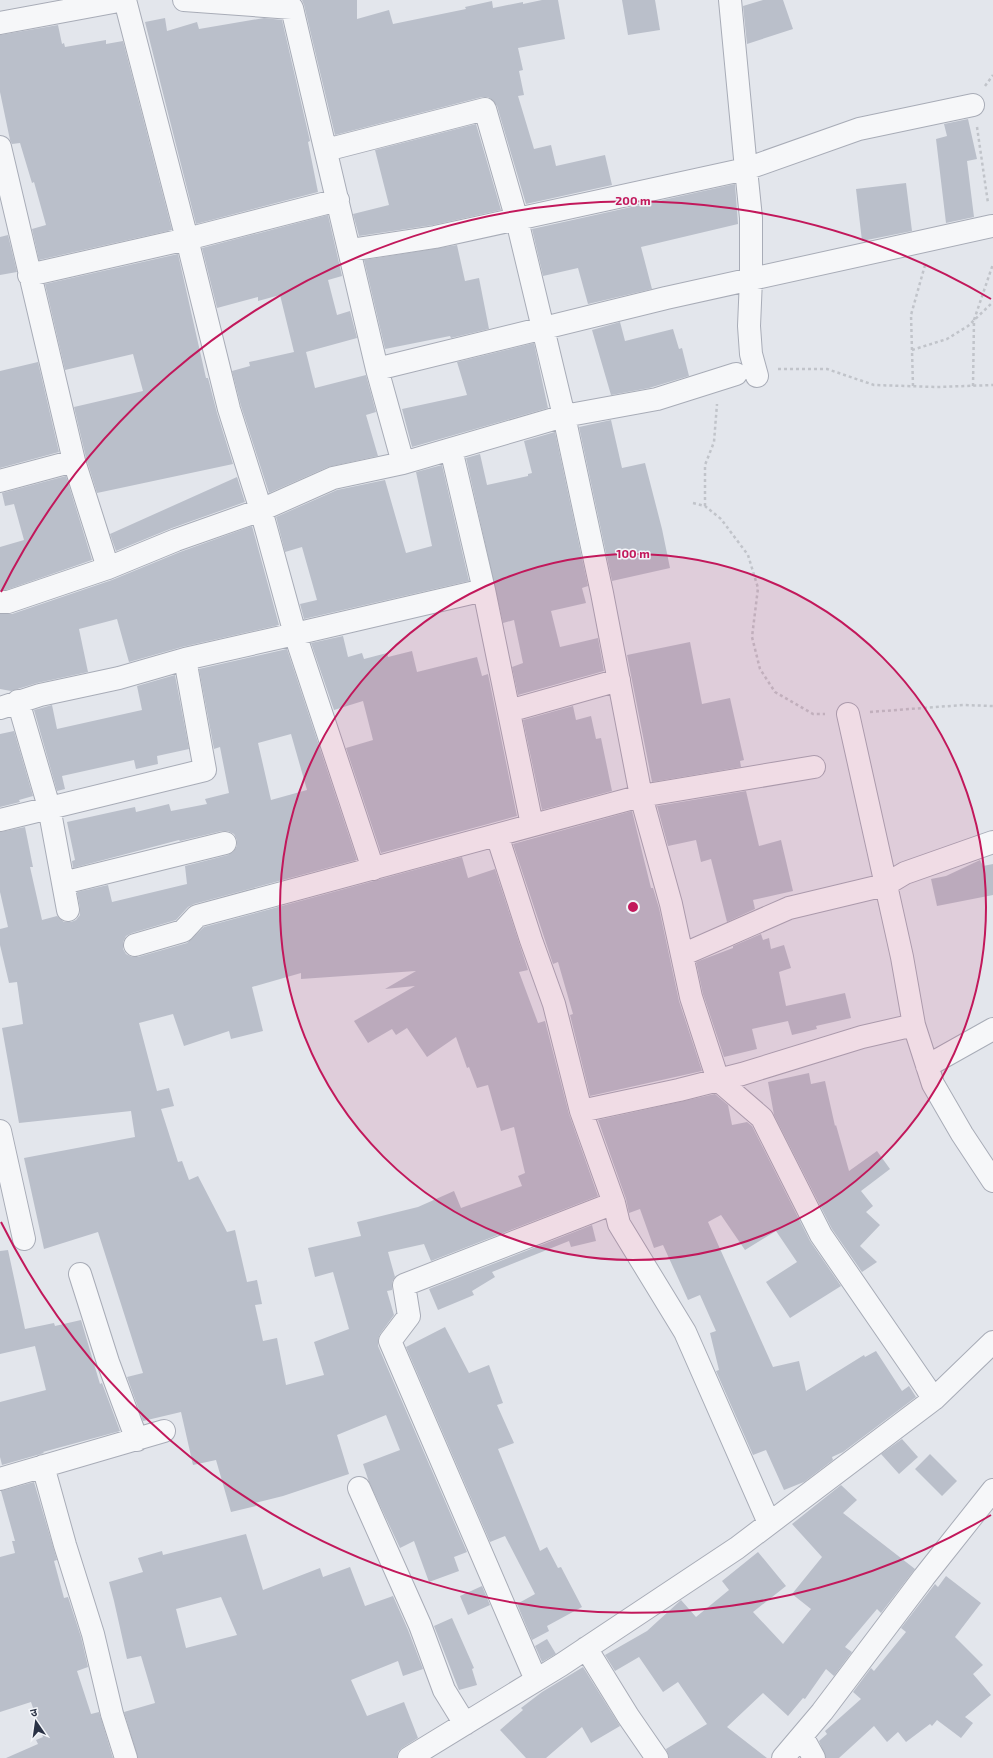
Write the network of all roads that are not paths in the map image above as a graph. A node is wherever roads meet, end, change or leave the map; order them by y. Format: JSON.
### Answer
{"nodes":[{"id":1,"x":124,"y":0,"type":"edge"},
{"id":2,"x":194,"y":0,"type":"edge"},
{"id":3,"x":730,"y":0,"type":"edge"},
{"id":4,"x":0,"y":23,"type":"edge"},
{"id":5,"x":973,"y":105,"type":"road end"},
{"id":6,"x":0,"y":148,"type":"edge"},
{"id":7,"x":326,"y":150,"type":"junction"},
{"id":8,"x":746,"y":169,"type":"junction"},
{"id":9,"x":338,"y":200,"type":"junction"},
{"id":10,"x":516,"y":220,"type":"junction"},
{"id":11,"x":992,"y":226,"type":"road end"},
{"id":12,"x":187,"y":239,"type":"junction"},
{"id":13,"x":350,"y":250,"type":"junction"},
{"id":14,"x":29,"y":275,"type":"junction"},
{"id":15,"x":751,"y":279,"type":"junction"},
{"id":16,"x":543,"y":329,"type":"junction"},
{"id":17,"x":377,"y":368,"type":"junction"},
{"id":18,"x":564,"y":416,"type":"junction"},
{"id":19,"x":451,"y":449,"type":"junction"},
{"id":20,"x":74,"y":461,"type":"junction"},
{"id":21,"x":403,"y":463,"type":"junction"},
{"id":22,"x":0,"y":481,"type":"edge"},
{"id":23,"x":261,"y":510,"type":"junction"},
{"id":24,"x":108,"y":568,"type":"junction"},
{"id":25,"x":484,"y":590,"type":"junction"},
{"id":26,"x":0,"y":602,"type":"edge"},
{"id":27,"x":296,"y":634,"type":"junction"},
{"id":28,"x":185,"y":659,"type":"junction"},
{"id":29,"x":619,"y":680,"type":"junction"},
{"id":30,"x":9,"y":705,"type":"edge"},
{"id":31,"x":509,"y":711,"type":"junction"},
{"id":32,"x":848,"y":714,"type":"road end"},
{"id":33,"x":814,"y":767,"type":"dead end"},
{"id":34,"x":642,"y":796,"type":"junction"},
{"id":35,"x":49,"y":807,"type":"junction"},
{"id":36,"x":0,"y":820,"type":"edge"},
{"id":37,"x":532,"y":825,"type":"junction"},
{"id":38,"x":497,"y":835,"type":"junction"},
{"id":39,"x":993,"y":842,"type":"edge"},
{"id":40,"x":225,"y":843,"type":"dead end"},
{"id":41,"x":373,"y":869,"type":"junction"},
{"id":42,"x":63,"y":883,"type":"junction"},
{"id":43,"x":885,"y":885,"type":"junction"},
{"id":44,"x":68,"y":910,"type":"dead end"},
{"id":45,"x":135,"y":946,"type":"dead end"},
{"id":46,"x":682,"y":955,"type":"junction"},
{"id":47,"x":914,"y":1025,"type":"junction"},
{"id":48,"x":993,"y":1029,"type":"edge"},
{"id":49,"x":927,"y":1066,"type":"junction"},
{"id":50,"x":718,"y":1080,"type":"junction"},
{"id":51,"x":581,"y":1111,"type":"junction"},
{"id":52,"x":0,"y":1131,"type":"edge"},
{"id":53,"x":993,"y":1182,"type":"edge"},
{"id":54,"x":614,"y":1203,"type":"junction"},
{"id":55,"x":24,"y":1239,"type":"dead end"},
{"id":56,"x":80,"y":1274,"type":"dead end"},
{"id":57,"x":993,"y":1342,"type":"edge"},
{"id":58,"x":934,"y":1399,"type":"junction"},
{"id":59,"x":164,"y":1431,"type":"dead end"},
{"id":60,"x":137,"y":1440,"type":"junction"},
{"id":61,"x":43,"y":1466,"type":"junction"},
{"id":62,"x":0,"y":1479,"type":"edge"},
{"id":63,"x":359,"y":1488,"type":"dead end"},
{"id":64,"x":993,"y":1490,"type":"edge"},
{"id":65,"x":769,"y":1524,"type":"junction"},
{"id":66,"x":586,"y":1648,"type":"junction"},
{"id":67,"x":536,"y":1680,"type":"junction"},
{"id":68,"x":465,"y":1724,"type":"junction"},
{"id":69,"x":802,"y":1736,"type":"junction"},
{"id":70,"x":126,"y":1758,"type":"edge"},
{"id":71,"x":409,"y":1758,"type":"edge"},
{"id":72,"x":656,"y":1758,"type":"edge"},
{"id":73,"x":783,"y":1758,"type":"edge"},
{"id":74,"x":814,"y":1758,"type":"edge"}],
"edges":[{"from":1,"to":4,"type":"street"},
{"from":1,"to":12,"type":"street"},
{"from":2,"to":7,"type":"street"},
{"from":3,"to":8,"type":"street"},
{"from":5,"to":8,"type":"street"},
{"from":6,"to":14,"type":"street"},
{"from":7,"to":9,"type":"street"},
{"from":7,"to":10,"type":"street"},
{"from":8,"to":10,"type":"street"},
{"from":8,"to":15,"type":"street"},
{"from":9,"to":12,"type":"street"},
{"from":9,"to":13,"type":"street"},
{"from":10,"to":13,"type":"street"},
{"from":10,"to":16,"type":"street"},
{"from":11,"to":15,"type":"street"},
{"from":12,"to":14,"type":"street"},
{"from":12,"to":23,"type":"street"},
{"from":13,"to":17,"type":"street"},
{"from":14,"to":20,"type":"street"},
{"from":15,"to":16,"type":"street"},
{"from":15,"to":18,"type":"street"},
{"from":16,"to":17,"type":"street"},
{"from":16,"to":18,"type":"street"},
{"from":17,"to":21,"type":"street"},
{"from":18,"to":19,"type":"street"},
{"from":18,"to":29,"type":"street"},
{"from":19,"to":21,"type":"street"},
{"from":19,"to":25,"type":"street"},
{"from":20,"to":22,"type":"street"},
{"from":20,"to":24,"type":"street"},
{"from":21,"to":23,"type":"street"},
{"from":23,"to":24,"type":"street"},
{"from":23,"to":27,"type":"street"},
{"from":24,"to":26,"type":"street"},
{"from":25,"to":27,"type":"street"},
{"from":25,"to":31,"type":"street"},
{"from":27,"to":28,"type":"street"},
{"from":27,"to":41,"type":"street"},
{"from":28,"to":30,"type":"street"},
{"from":28,"to":35,"type":"street"},
{"from":29,"to":31,"type":"street"},
{"from":29,"to":34,"type":"street"},
{"from":30,"to":35,"type":"street"},
{"from":31,"to":37,"type":"street"},
{"from":32,"to":43,"type":"street"},
{"from":33,"to":34,"type":"street"},
{"from":34,"to":37,"type":"street"},
{"from":34,"to":46,"type":"street"},
{"from":35,"to":36,"type":"street"},
{"from":35,"to":42,"type":"street"},
{"from":37,"to":38,"type":"street"},
{"from":38,"to":41,"type":"street"},
{"from":38,"to":51,"type":"street"},
{"from":39,"to":43,"type":"street"},
{"from":40,"to":42,"type":"street"},
{"from":41,"to":45,"type":"street"},
{"from":42,"to":44,"type":"street"},
{"from":43,"to":46,"type":"street"},
{"from":43,"to":47,"type":"street"},
{"from":46,"to":50,"type":"street"},
{"from":47,"to":49,"type":"street"},
{"from":47,"to":50,"type":"street"},
{"from":48,"to":49,"type":"street"},
{"from":49,"to":53,"type":"street"},
{"from":50,"to":51,"type":"street"},
{"from":50,"to":58,"type":"street"},
{"from":51,"to":54,"type":"street"},
{"from":52,"to":55,"type":"street"},
{"from":54,"to":65,"type":"street"},
{"from":54,"to":67,"type":"street"},
{"from":56,"to":60,"type":"street"},
{"from":57,"to":58,"type":"street"},
{"from":58,"to":65,"type":"street"},
{"from":59,"to":60,"type":"street"},
{"from":60,"to":61,"type":"street"},
{"from":61,"to":62,"type":"street"},
{"from":61,"to":70,"type":"street"},
{"from":63,"to":68,"type":"street"},
{"from":64,"to":69,"type":"street"},
{"from":65,"to":66,"type":"street"},
{"from":66,"to":67,"type":"street"},
{"from":66,"to":72,"type":"street"},
{"from":67,"to":68,"type":"street"},
{"from":68,"to":71,"type":"street"},
{"from":69,"to":73,"type":"street"},
{"from":69,"to":74,"type":"street"}]}
